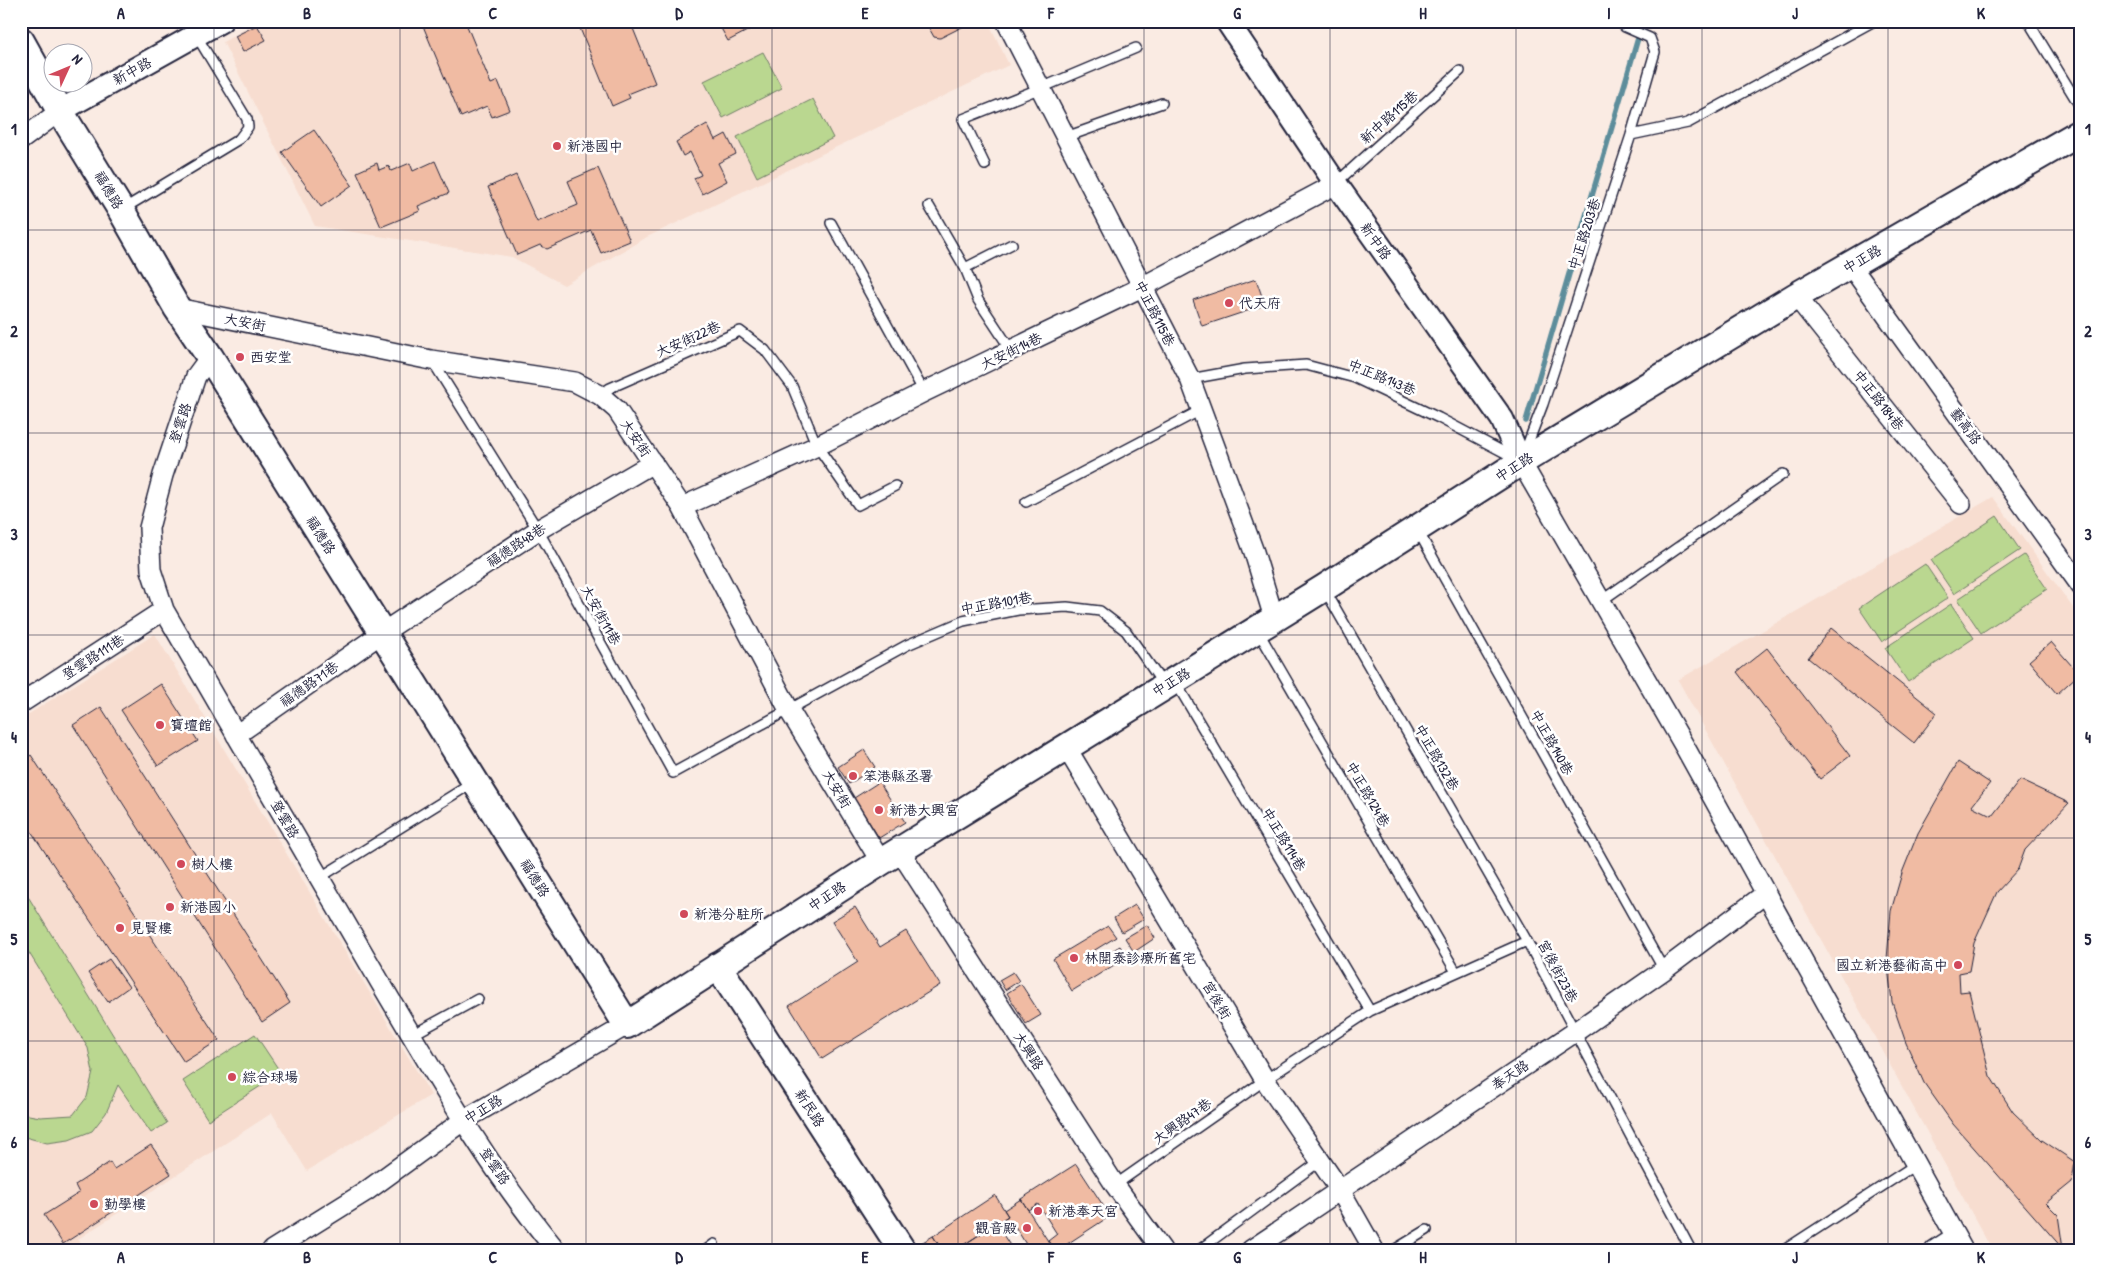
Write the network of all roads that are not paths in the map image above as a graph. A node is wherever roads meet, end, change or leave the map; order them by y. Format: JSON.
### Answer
{"nodes":[{"id":1,"x":221,"y":21,"type":"edge"},
{"id":2,"x":1006,"y":21,"type":"edge"},
{"id":3,"x":1228,"y":21,"type":"edge"},
{"id":4,"x":1874,"y":21,"type":"edge"},
{"id":5,"x":2028,"y":21,"type":"edge"},
{"id":6,"x":1622,"y":24,"type":"edge"},
{"id":7,"x":196,"y":35,"type":"junction"},
{"id":8,"x":21,"y":41,"type":"edge"},
{"id":9,"x":1136,"y":48,"type":"dead end"},
{"id":10,"x":1460,"y":70,"type":"dead end"},
{"id":11,"x":1041,"y":88,"type":"junction"},
{"id":12,"x":1162,"y":103,"type":"dead end"},
{"id":13,"x":2081,"y":108,"type":"edge"},
{"id":14,"x":60,"y":111,"type":"junction"},
{"id":15,"x":2081,"y":132,"type":"edge"},
{"id":16,"x":1631,"y":135,"type":"junction"},
{"id":17,"x":1066,"y":137,"type":"junction"},
{"id":18,"x":21,"y":140,"type":"edge"},
{"id":19,"x":985,"y":165,"type":"dead end"},
{"id":20,"x":1336,"y":184,"type":"junction"},
{"id":21,"x":929,"y":206,"type":"dead end"},
{"id":22,"x":121,"y":210,"type":"junction"},
{"id":23,"x":832,"y":222,"type":"dead end"},
{"id":24,"x":1012,"y":244,"type":"dead end"},
{"id":25,"x":1851,"y":266,"type":"junction"},
{"id":26,"x":965,"y":268,"type":"junction"},
{"id":27,"x":1142,"y":287,"type":"junction"},
{"id":28,"x":1796,"y":296,"type":"junction"},
{"id":29,"x":177,"y":308,"type":"junction"},
{"id":30,"x":1012,"y":350,"type":"junction"},
{"id":31,"x":210,"y":357,"type":"junction"},
{"id":32,"x":431,"y":360,"type":"junction"},
{"id":33,"x":1190,"y":379,"type":"junction"},
{"id":34,"x":924,"y":392,"type":"junction"},
{"id":35,"x":600,"y":395,"type":"junction"},
{"id":36,"x":1201,"y":410,"type":"junction"},
{"id":37,"x":817,"y":446,"type":"junction"},
{"id":38,"x":1521,"y":462,"type":"junction"},
{"id":39,"x":653,"y":463,"type":"junction"},
{"id":40,"x":1783,"y":474,"type":"dead end"},
{"id":41,"x":896,"y":486,"type":"dead end"},
{"id":42,"x":1026,"y":502,"type":"dead end"},
{"id":43,"x":1961,"y":504,"type":"dead end"},
{"id":44,"x":682,"y":507,"type":"junction"},
{"id":45,"x":1417,"y":528,"type":"junction"},
{"id":46,"x":538,"y":530,"type":"junction"},
{"id":47,"x":2081,"y":586,"type":"edge"},
{"id":48,"x":1324,"y":588,"type":"junction"},
{"id":49,"x":1602,"y":601,"type":"junction"},
{"id":50,"x":164,"y":610,"type":"junction"},
{"id":51,"x":1265,"y":623,"type":"junction"},
{"id":52,"x":382,"y":633,"type":"junction"},
{"id":53,"x":1169,"y":683,"type":"junction"},
{"id":54,"x":21,"y":703,"type":"edge"},
{"id":55,"x":789,"y":710,"type":"junction"},
{"id":56,"x":236,"y":735,"type":"junction"},
{"id":57,"x":1066,"y":747,"type":"junction"},
{"id":58,"x":474,"y":782,"type":"junction"},
{"id":59,"x":890,"y":856,"type":"junction"},
{"id":60,"x":319,"y":878,"type":"junction"},
{"id":61,"x":1765,"y":894,"type":"junction"},
{"id":62,"x":1527,"y":941,"type":"junction"},
{"id":63,"x":718,"y":966,"type":"junction"},
{"id":64,"x":1664,"y":970,"type":"junction"},
{"id":65,"x":1456,"y":972,"type":"junction"},
{"id":66,"x":478,"y":999,"type":"dead end"},
{"id":67,"x":1370,"y":1011,"type":"junction"},
{"id":68,"x":628,"y":1025,"type":"junction"},
{"id":69,"x":1575,"y":1032,"type":"junction"},
{"id":70,"x":412,"y":1035,"type":"junction"},
{"id":71,"x":1265,"y":1080,"type":"junction"},
{"id":72,"x":464,"y":1120,"type":"junction"},
{"id":73,"x":1320,"y":1161,"type":"junction"},
{"id":74,"x":1915,"y":1165,"type":"junction"},
{"id":75,"x":1115,"y":1185,"type":"junction"},
{"id":76,"x":1340,"y":1190,"type":"junction"},
{"id":77,"x":1427,"y":1230,"type":"dead end"},
{"id":78,"x":1959,"y":1243,"type":"edge"},
{"id":79,"x":714,"y":1244,"type":"dead end"},
{"id":80,"x":272,"y":1250,"type":"edge"},
{"id":81,"x":556,"y":1250,"type":"edge"},
{"id":82,"x":706,"y":1250,"type":"edge"},
{"id":83,"x":902,"y":1250,"type":"edge"},
{"id":84,"x":1162,"y":1250,"type":"edge"},
{"id":85,"x":1200,"y":1250,"type":"edge"},
{"id":86,"x":1251,"y":1250,"type":"edge"},
{"id":87,"x":1374,"y":1250,"type":"edge"},
{"id":88,"x":1394,"y":1250,"type":"edge"},
{"id":89,"x":1692,"y":1250,"type":"edge"},
{"id":90,"x":1784,"y":1250,"type":"edge"},
{"id":91,"x":1935,"y":1250,"type":"edge"}],
"edges":[{"from":1,"to":7,"type":"street","name":"新中路"},
{"from":2,"to":11,"type":"street","name":"中正路115巷"},
{"from":3,"to":20,"type":"street","name":"新中路"},
{"from":4,"to":16,"type":"lane"},
{"from":5,"to":13,"type":"lane"},
{"from":6,"to":16,"type":"lane","name":"中正路203巷"},
{"from":7,"to":14,"type":"street","name":"新中路"},
{"from":7,"to":22,"type":"lane"},
{"from":8,"to":14,"type":"main road","name":"福德路"},
{"from":9,"to":11,"type":"lane"},
{"from":10,"to":20,"type":"lane","name":"新中路115巷"},
{"from":11,"to":17,"type":"street","name":"中正路115巷"},
{"from":11,"to":19,"type":"lane"},
{"from":12,"to":17,"type":"lane"},
{"from":14,"to":18,"type":"street","name":"新中路"},
{"from":14,"to":22,"type":"main road","name":"福德路"},
{"from":15,"to":25,"type":"main road","name":"中正路"},
{"from":16,"to":38,"type":"lane","name":"中正路203巷"},
{"from":17,"to":27,"type":"street","name":"中正路115巷"},
{"from":20,"to":27,"type":"street","name":"大安街14巷"},
{"from":20,"to":38,"type":"street","name":"新中路"},
{"from":21,"to":26,"type":"lane"},
{"from":22,"to":29,"type":"main road","name":"福德路"},
{"from":23,"to":34,"type":"lane"},
{"from":24,"to":26,"type":"lane"},
{"from":25,"to":28,"type":"main road","name":"中正路"},
{"from":25,"to":47,"type":"street","name":"藝高路"},
{"from":26,"to":30,"type":"lane"},
{"from":27,"to":30,"type":"street","name":"大安街14巷"},
{"from":27,"to":33,"type":"street","name":"中正路115巷"},
{"from":28,"to":38,"type":"main road","name":"中正路"},
{"from":28,"to":43,"type":"street","name":"中正路184巷"},
{"from":29,"to":31,"type":"main road","name":"福德路"},
{"from":29,"to":32,"type":"street","name":"大安街"},
{"from":30,"to":34,"type":"street","name":"大安街14巷"},
{"from":31,"to":50,"type":"street","name":"登雲路"},
{"from":31,"to":52,"type":"main road","name":"福德路"},
{"from":32,"to":35,"type":"street","name":"大安街"},
{"from":32,"to":46,"type":"lane","name":"大安街11巷"},
{"from":33,"to":36,"type":"street","name":"中正路115巷"},
{"from":33,"to":38,"type":"lane","name":"中正路143巷"},
{"from":34,"to":37,"type":"street","name":"大安街14巷"},
{"from":35,"to":37,"type":"lane","name":"大安街22巷"},
{"from":35,"to":39,"type":"street","name":"大安街"},
{"from":36,"to":42,"type":"lane"},
{"from":36,"to":51,"type":"street","name":"中正路115巷"},
{"from":37,"to":41,"type":"lane"},
{"from":37,"to":44,"type":"street","name":"大安街14巷"},
{"from":38,"to":45,"type":"main road","name":"中正路"},
{"from":38,"to":49,"type":"street"},
{"from":39,"to":44,"type":"street","name":"大安街"},
{"from":39,"to":46,"type":"street","name":"福德路48巷"},
{"from":40,"to":49,"type":"lane"},
{"from":44,"to":55,"type":"street","name":"大安街"},
{"from":45,"to":48,"type":"main road","name":"中正路"},
{"from":45,"to":64,"type":"lane","name":"中正路140巷"},
{"from":46,"to":52,"type":"street","name":"福德路48巷"},
{"from":46,"to":55,"type":"lane","name":"大安街11巷"},
{"from":48,"to":51,"type":"main road","name":"中正路"},
{"from":48,"to":62,"type":"lane","name":"中正路132巷"},
{"from":49,"to":61,"type":"street"},
{"from":50,"to":54,"type":"street","name":"登雲路111巷"},
{"from":50,"to":56,"type":"street","name":"登雲路"},
{"from":51,"to":53,"type":"main road","name":"中正路"},
{"from":51,"to":65,"type":"lane","name":"中正路124巷"},
{"from":52,"to":56,"type":"street","name":"福德路71巷"},
{"from":52,"to":58,"type":"main road","name":"福德路"},
{"from":53,"to":55,"type":"lane","name":"中正路101巷"},
{"from":53,"to":57,"type":"main road","name":"中正路"},
{"from":53,"to":67,"type":"lane","name":"中正路114巷"},
{"from":55,"to":59,"type":"street","name":"大安街"},
{"from":56,"to":60,"type":"street","name":"登雲路"},
{"from":57,"to":59,"type":"main road","name":"中正路"},
{"from":57,"to":71,"type":"street","name":"宮後街"},
{"from":58,"to":60,"type":"lane"},
{"from":58,"to":68,"type":"main road","name":"福德路"},
{"from":59,"to":63,"type":"main road","name":"中正路"},
{"from":59,"to":75,"type":"street","name":"大興路"},
{"from":60,"to":70,"type":"street","name":"登雲路"},
{"from":61,"to":64,"type":"street","name":"奉天路"},
{"from":61,"to":74,"type":"street"},
{"from":62,"to":65,"type":"lane","name":"宮後街23巷"},
{"from":62,"to":69,"type":"lane","name":"宮後街23巷"},
{"from":63,"to":68,"type":"main road","name":"中正路"},
{"from":63,"to":83,"type":"main road","name":"新民路"},
{"from":64,"to":69,"type":"street","name":"奉天路"},
{"from":65,"to":67,"type":"lane","name":"宮後街23巷"},
{"from":66,"to":70,"type":"lane"},
{"from":67,"to":71,"type":"lane","name":"宮後街23巷"},
{"from":68,"to":72,"type":"street","name":"中正路"},
{"from":69,"to":76,"type":"street","name":"奉天路"},
{"from":69,"to":89,"type":"lane","name":"宮後街23巷"},
{"from":70,"to":72,"type":"street","name":"登雲路"},
{"from":71,"to":73,"type":"street","name":"宮後街"},
{"from":71,"to":75,"type":"lane","name":"大興路47巷"},
{"from":72,"to":80,"type":"street","name":"中正路"},
{"from":72,"to":81,"type":"street","name":"登雲路"},
{"from":73,"to":76,"type":"street","name":"宮後街"},
{"from":73,"to":85,"type":"lane"},
{"from":74,"to":78,"type":"street"},
{"from":74,"to":90,"type":"lane"},
{"from":75,"to":84,"type":"street","name":"大興路"},
{"from":76,"to":86,"type":"street","name":"奉天路"},
{"from":76,"to":87,"type":"street","name":"宮後街"},
{"from":77,"to":88,"type":"lane"},
{"from":78,"to":91,"type":"street"},
{"from":79,"to":82,"type":"lane"}]}
